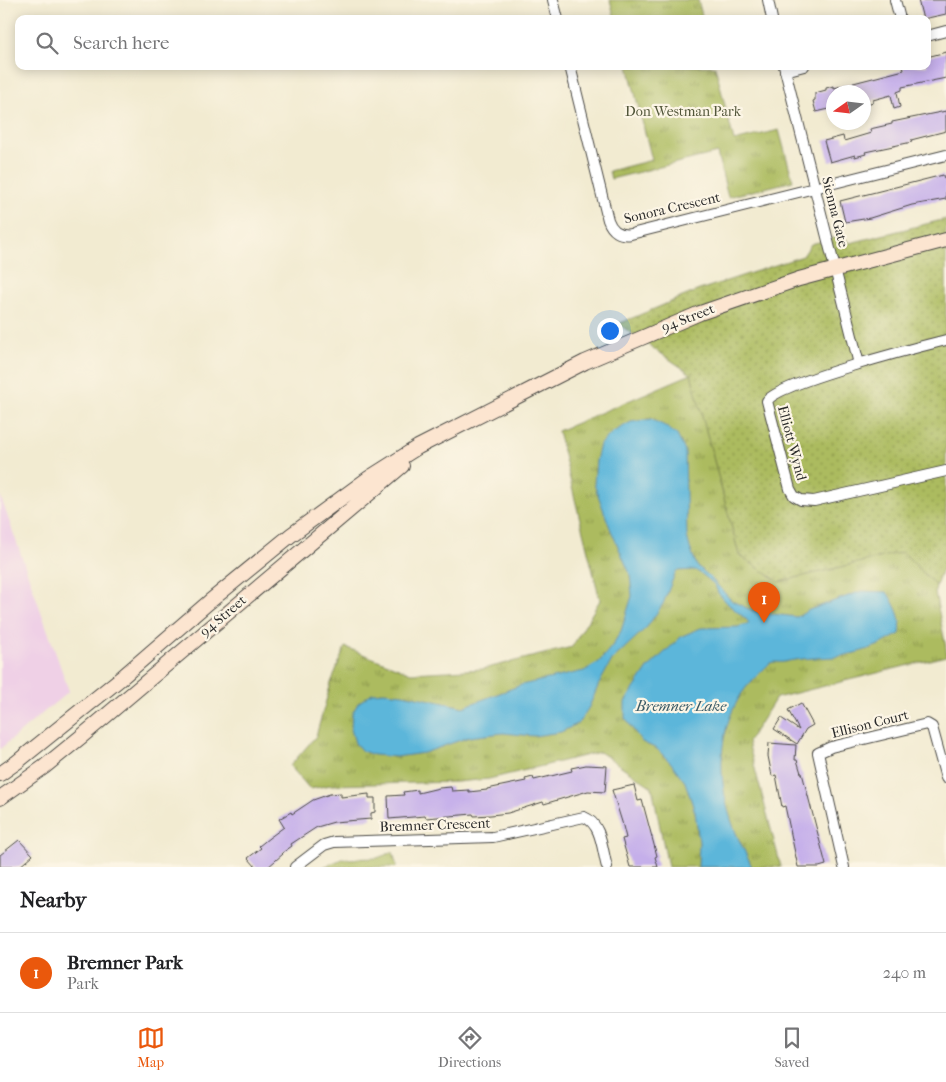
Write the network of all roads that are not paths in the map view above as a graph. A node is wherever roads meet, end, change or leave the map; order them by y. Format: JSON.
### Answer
{"nodes":[{"id":1,"x":553,"y":0,"type":"edge"},
{"id":2,"x":768,"y":0,"type":"edge"},
{"id":3,"x":895,"y":0,"type":"edge"},
{"id":4,"x":557,"y":15,"type":"edge"},
{"id":5,"x":771,"y":15,"type":"edge"},
{"id":6,"x":899,"y":15,"type":"edge"},
{"id":7,"x":946,"y":31,"type":"edge"},
{"id":8,"x":931,"y":35,"type":"edge"},
{"id":9,"x":571,"y":70,"type":"edge"},
{"id":10,"x":785,"y":70,"type":"edge"},
{"id":11,"x":946,"y":155,"type":"edge"},
{"id":12,"x":815,"y":187,"type":"junction"},
{"id":13,"x":946,"y":240,"type":"edge"},
{"id":14,"x":835,"y":269,"type":"junction"},
{"id":15,"x":946,"y":340,"type":"edge"},
{"id":16,"x":859,"y":364,"type":"junction"},
{"id":17,"x":445,"y":434,"type":"junction"},
{"id":18,"x":946,"y":471,"type":"edge"},
{"id":19,"x":0,"y":774,"type":"edge"},
{"id":20,"x":946,"y":778,"type":"edge"},
{"id":21,"x":0,"y":798,"type":"edge"},
{"id":22,"x":295,"y":867,"type":"edge"},
{"id":23,"x":607,"y":867,"type":"edge"},
{"id":24,"x":844,"y":867,"type":"edge"}],
"edges":[{"from":1,"to":4,"type":"street"},
{"from":2,"to":5,"type":"street"},
{"from":3,"to":6,"type":"street"},
{"from":7,"to":8,"type":"street"},
{"from":9,"to":12,"type":"street","name":"Sonora Crescent"},
{"from":10,"to":12,"type":"street","name":"Sienna Gate"},
{"from":11,"to":12,"type":"street","name":"Sonora Crescent"},
{"from":12,"to":14,"type":"street","name":"Sienna Gate"},
{"from":13,"to":14,"type":"main road","name":"94 Street"},
{"from":14,"to":16,"type":"street","name":"Sienna Gate"},
{"from":14,"to":17,"type":"main road","name":"94 Street"},
{"from":15,"to":16,"type":"street","name":"Elliott Wynd"},
{"from":16,"to":18,"type":"street","name":"Elliott Wynd"},
{"from":17,"to":19,"type":"main road","name":"94 Street"},
{"from":17,"to":21,"type":"main road","name":"94 Street"},
{"from":20,"to":24,"type":"street","name":"Ellison Court"},
{"from":22,"to":23,"type":"street","name":"Bremner Crescent"}]}
